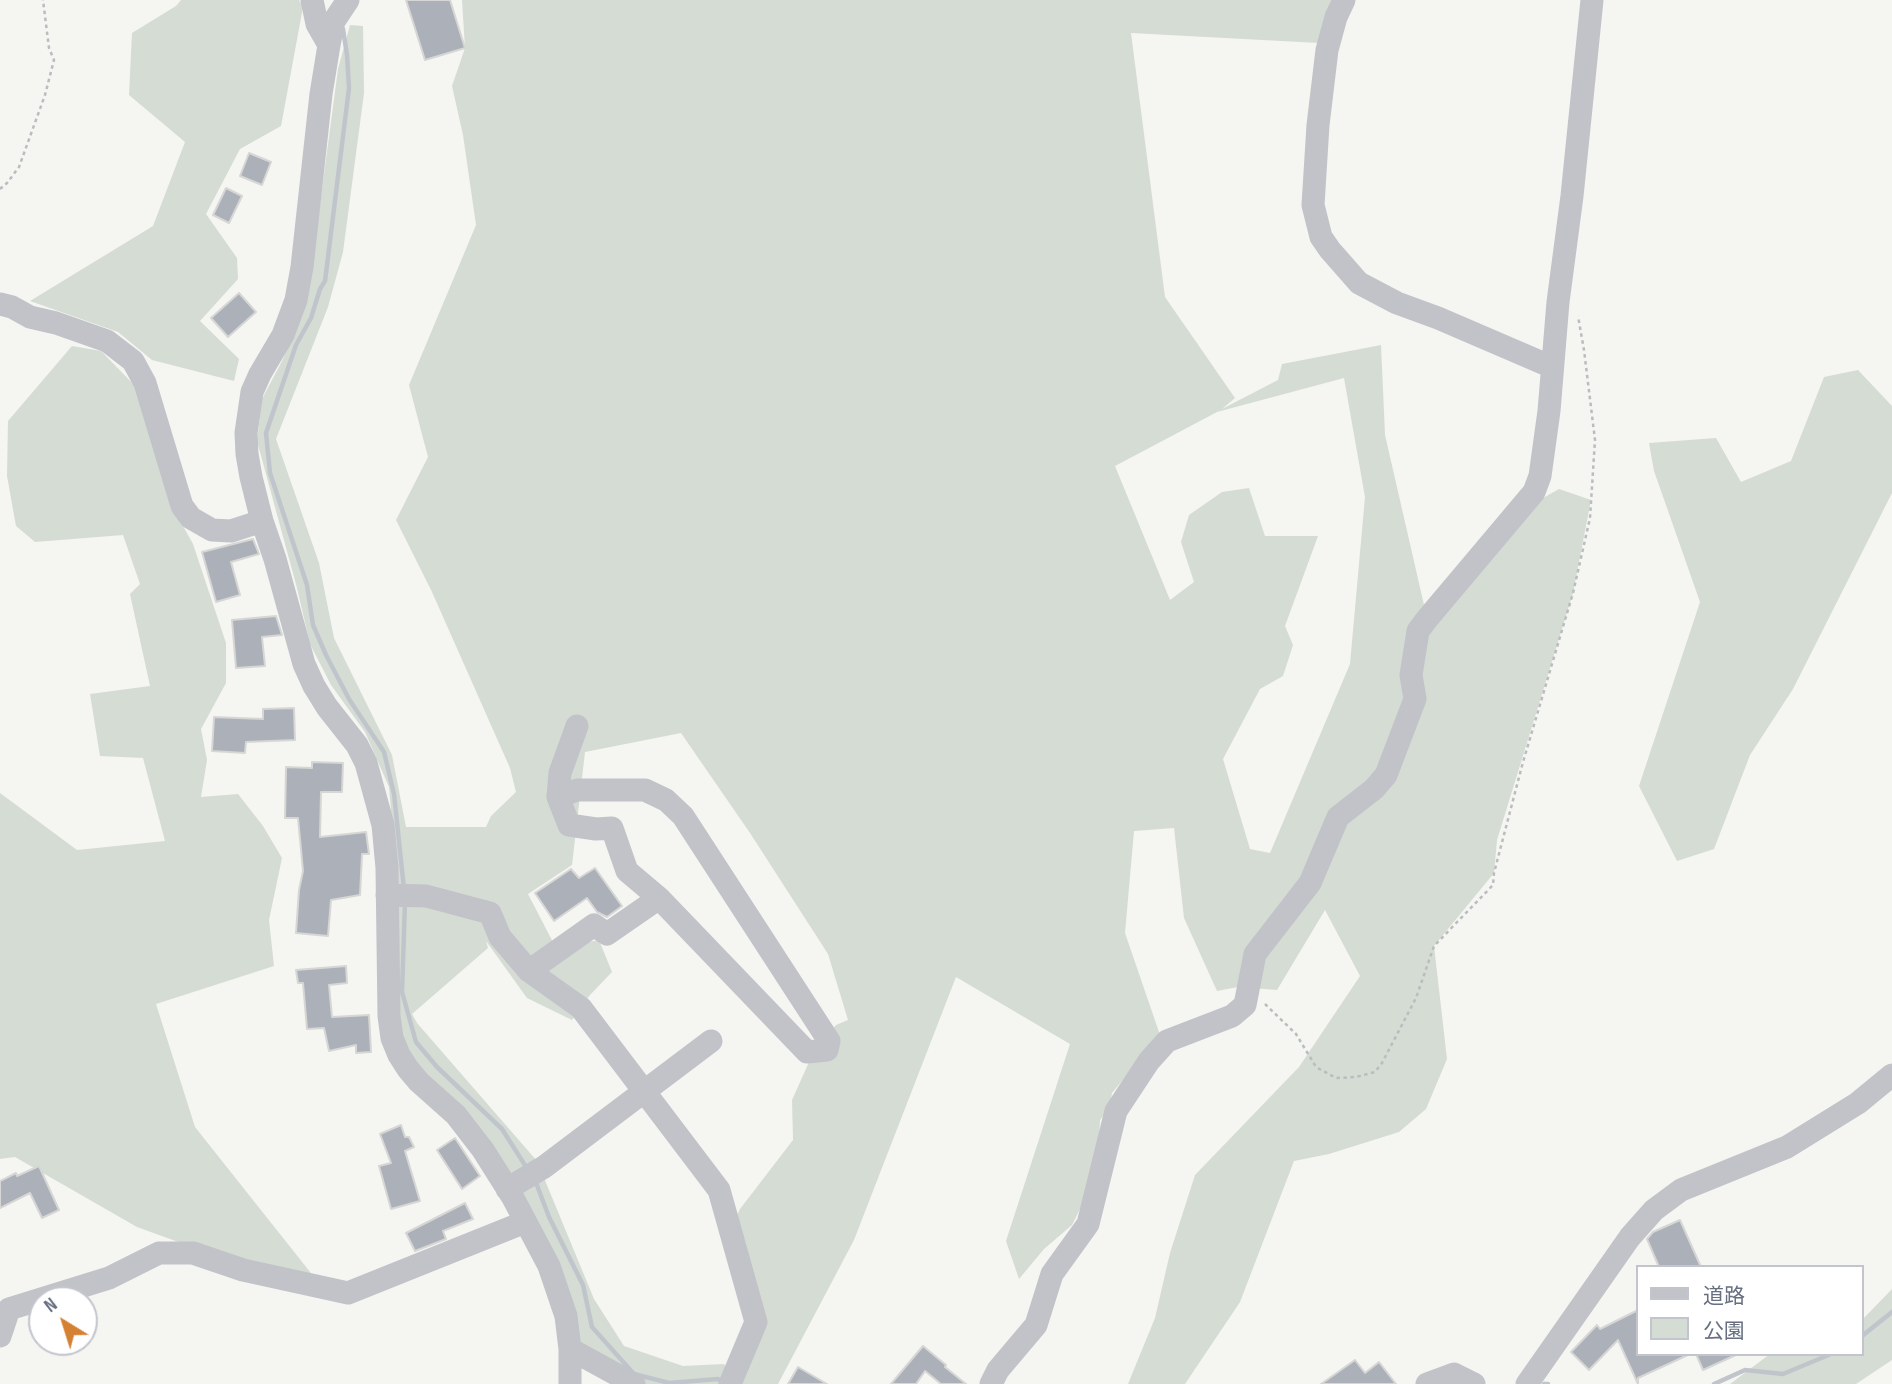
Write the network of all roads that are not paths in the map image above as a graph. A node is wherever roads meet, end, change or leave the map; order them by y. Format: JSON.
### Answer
{"nodes":[{"id":1,"x":312,"y":0,"type":"edge"},
{"id":2,"x":348,"y":0,"type":"edge"},
{"id":3,"x":1344,"y":0,"type":"edge"},
{"id":4,"x":1592,"y":0,"type":"edge"},
{"id":5,"x":329,"y":45,"type":"junction"},
{"id":6,"x":0,"y":304,"type":"edge"},
{"id":7,"x":1552,"y":367,"type":"junction"},
{"id":8,"x":262,"y":520,"type":"junction"},
{"id":9,"x":577,"y":726,"type":"dead end"},
{"id":10,"x":558,"y":797,"type":"junction"},
{"id":11,"x":387,"y":895,"type":"junction"},
{"id":12,"x":659,"y":898,"type":"junction"},
{"id":13,"x":530,"y":971,"type":"junction"},
{"id":14,"x":711,"y":1041,"type":"dead end"},
{"id":15,"x":1892,"y":1075,"type":"edge"},
{"id":16,"x":644,"y":1090,"type":"junction"},
{"id":17,"x":507,"y":1189,"type":"junction"},
{"id":18,"x":525,"y":1222,"type":"junction"},
{"id":19,"x":0,"y":1336,"type":"edge"},
{"id":20,"x":570,"y":1349,"type":"junction"},
{"id":21,"x":734,"y":1375,"type":"edge"},
{"id":22,"x":570,"y":1384,"type":"edge"},
{"id":23,"x":634,"y":1384,"type":"edge"},
{"id":24,"x":991,"y":1384,"type":"edge"},
{"id":25,"x":1427,"y":1384,"type":"edge"},
{"id":26,"x":1474,"y":1384,"type":"edge"},
{"id":27,"x":1527,"y":1384,"type":"edge"}],
"edges":[{"from":1,"to":5,"type":"street"},
{"from":2,"to":5,"type":"street"},
{"from":3,"to":7,"type":"street"},
{"from":4,"to":7,"type":"street"},
{"from":5,"to":8,"type":"street"},
{"from":6,"to":8,"type":"street"},
{"from":7,"to":24,"type":"street"},
{"from":8,"to":11,"type":"street"},
{"from":9,"to":10,"type":"street"},
{"from":10,"to":12,"type":"street"},
{"from":10,"to":12,"type":"street"},
{"from":11,"to":13,"type":"street"},
{"from":11,"to":17,"type":"street"},
{"from":12,"to":13,"type":"street"},
{"from":13,"to":16,"type":"street"},
{"from":14,"to":16,"type":"street"},
{"from":15,"to":27,"type":"street"},
{"from":16,"to":17,"type":"street"},
{"from":16,"to":21,"type":"street"},
{"from":17,"to":18,"type":"street"},
{"from":18,"to":19,"type":"street"},
{"from":18,"to":20,"type":"street"},
{"from":20,"to":22,"type":"street"},
{"from":20,"to":23,"type":"street"},
{"from":25,"to":26,"type":"street"}]}
